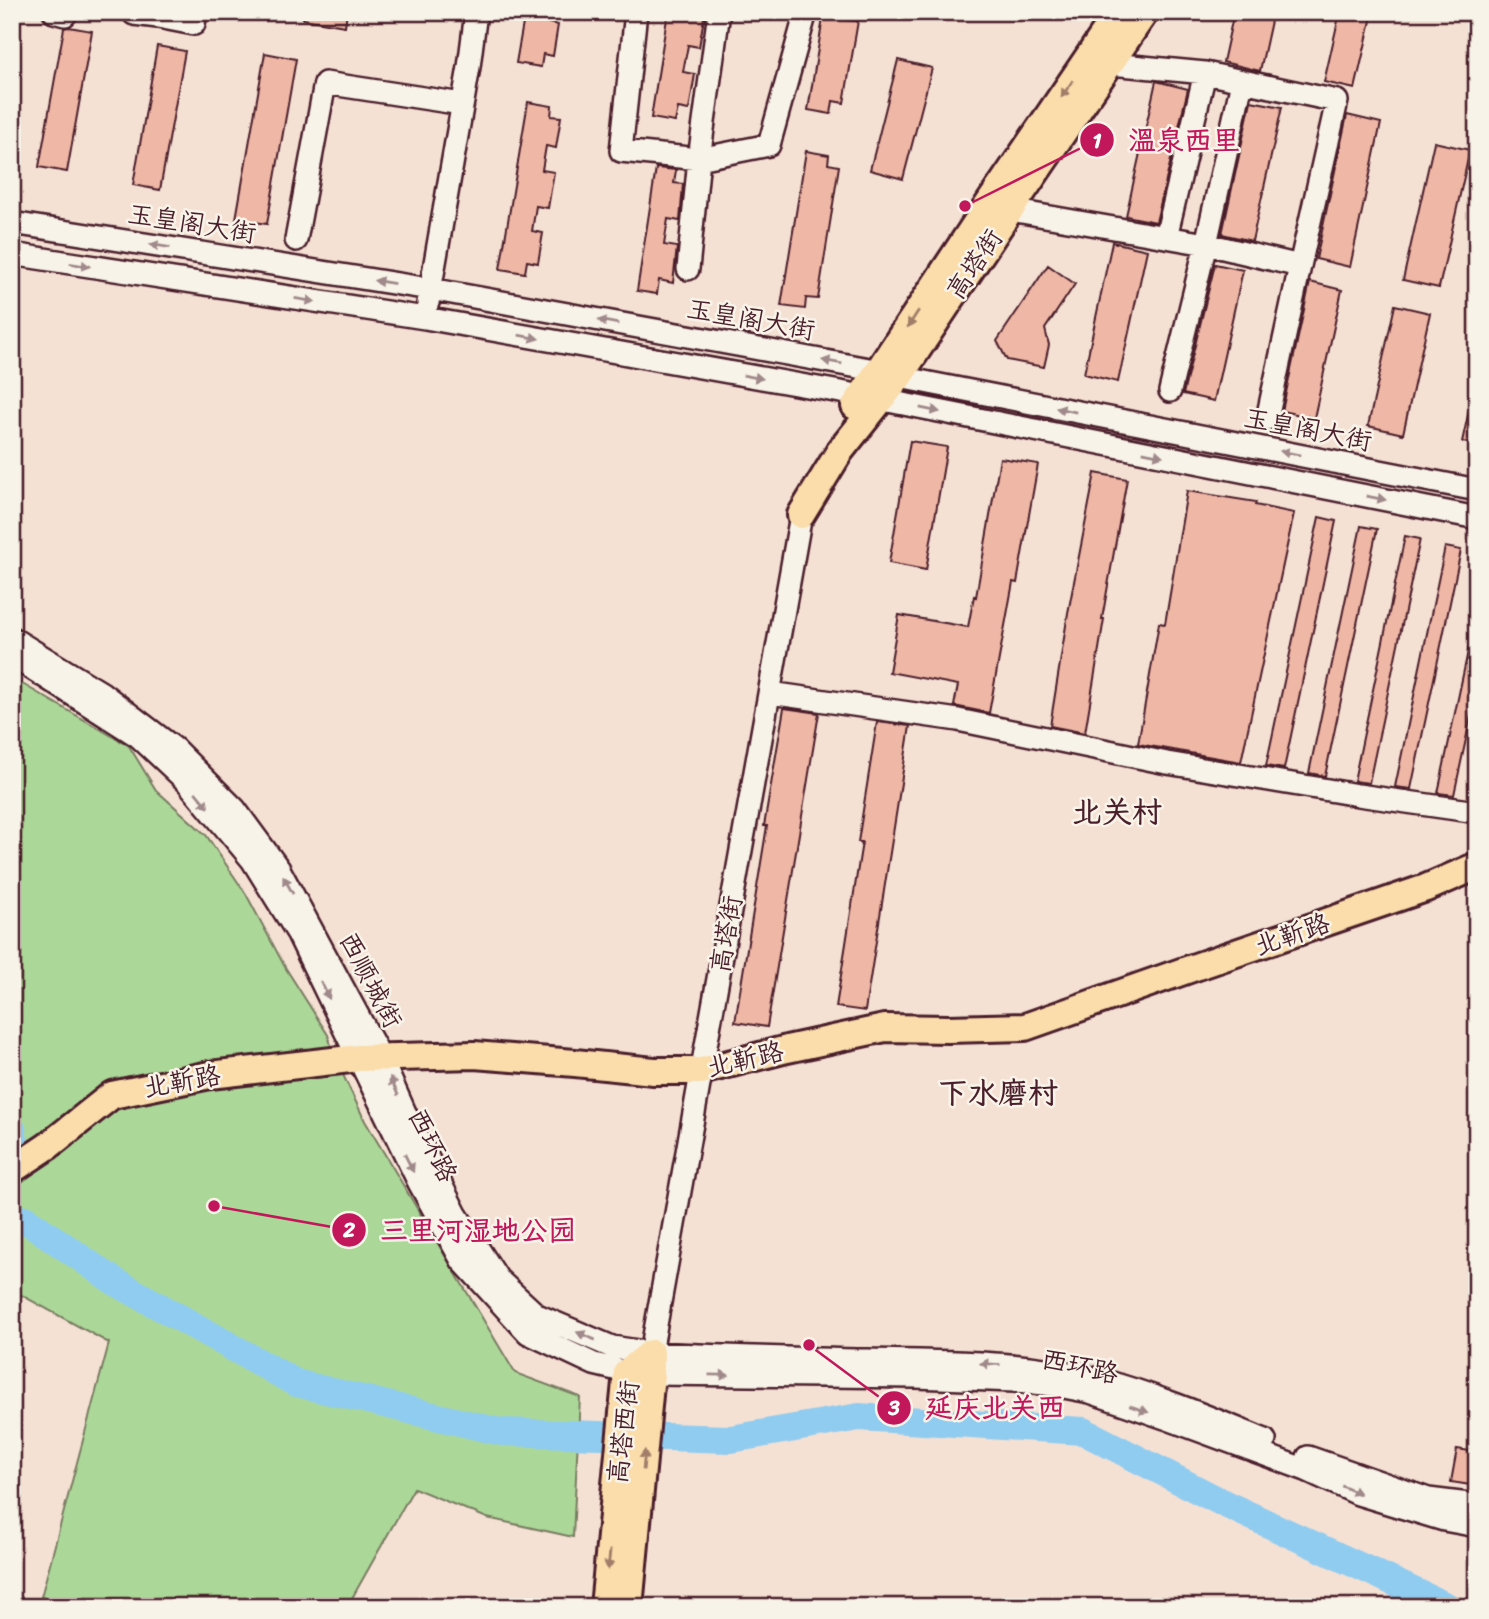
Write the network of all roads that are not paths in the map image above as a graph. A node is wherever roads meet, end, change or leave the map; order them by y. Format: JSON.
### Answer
{"nodes":[{"id":1,"x":54,"y":12,"type":"edge"},
{"id":2,"x":67,"y":12,"type":"edge"},
{"id":3,"x":134,"y":12,"type":"edge"},
{"id":4,"x":196,"y":12,"type":"edge"},
{"id":5,"x":476,"y":12,"type":"edge"},
{"id":6,"x":636,"y":12,"type":"edge"},
{"id":7,"x":719,"y":12,"type":"edge"},
{"id":8,"x":806,"y":12,"type":"edge"},
{"id":9,"x":1119,"y":12,"type":"edge"},
{"id":10,"x":1145,"y":12,"type":"edge"},
{"id":11,"x":158,"y":15,"type":"edge"},
{"id":12,"x":1102,"y":57,"type":"junction"},
{"id":13,"x":1205,"y":73,"type":"junction"},
{"id":14,"x":1242,"y":82,"type":"junction"},
{"id":15,"x":463,"y":104,"type":"junction"},
{"id":16,"x":699,"y":159,"type":"junction"},
{"id":17,"x":1001,"y":204,"type":"junction"},
{"id":18,"x":12,"y":223,"type":"edge"},
{"id":19,"x":1166,"y":237,"type":"junction"},
{"id":20,"x":296,"y":240,"type":"dead end"},
{"id":21,"x":1206,"y":244,"type":"junction"},
{"id":22,"x":12,"y":254,"type":"edge"},
{"id":23,"x":1300,"y":265,"type":"junction"},
{"id":24,"x":688,"y":269,"type":"dead end"},
{"id":25,"x":430,"y":289,"type":"junction"},
{"id":26,"x":425,"y":318,"type":"junction"},
{"id":27,"x":889,"y":374,"type":"junction"},
{"id":28,"x":1170,"y":391,"type":"dead end"},
{"id":29,"x":872,"y":398,"type":"junction"},
{"id":30,"x":1267,"y":419,"type":"dead end"},
{"id":31,"x":1477,"y":490,"type":"edge"},
{"id":32,"x":801,"y":515,"type":"joint"},
{"id":33,"x":1477,"y":517,"type":"edge"},
{"id":34,"x":12,"y":638,"type":"edge"},
{"id":35,"x":12,"y":656,"type":"edge"},
{"id":36,"x":770,"y":693,"type":"junction"},
{"id":37,"x":1477,"y":812,"type":"edge"},
{"id":38,"x":1477,"y":866,"type":"edge"},
{"id":39,"x":370,"y":1058,"type":"junction"},
{"id":40,"x":701,"y":1071,"type":"junction"},
{"id":41,"x":12,"y":1170,"type":"edge"},
{"id":42,"x":643,"y":1366,"type":"junction"},
{"id":43,"x":1477,"y":1505,"type":"edge"},
{"id":44,"x":626,"y":1514,"type":"junction"},
{"id":45,"x":1477,"y":1526,"type":"edge"},
{"id":46,"x":604,"y":1607,"type":"edge"},
{"id":47,"x":629,"y":1607,"type":"edge"}],
"edges":[{"from":1,"to":2,"type":"street"},
{"from":3,"to":11,"type":"street"},
{"from":4,"to":11,"type":"street"},
{"from":5,"to":15,"type":"street"},
{"from":6,"to":16,"type":"street"},
{"from":7,"to":16,"type":"street"},
{"from":8,"to":16,"type":"street"},
{"from":9,"to":12,"type":"main road","name":"高塔街"},
{"from":10,"to":12,"type":"main road","name":"高塔街"},
{"from":12,"to":13,"type":"street"},
{"from":12,"to":17,"type":"main road","name":"高塔街"},
{"from":13,"to":14,"type":"street"},
{"from":13,"to":19,"type":"street"},
{"from":14,"to":21,"type":"street"},
{"from":14,"to":23,"type":"street"},
{"from":15,"to":20,"type":"street"},
{"from":15,"to":25,"type":"street"},
{"from":16,"to":24,"type":"street"},
{"from":17,"to":19,"type":"street"},
{"from":17,"to":27,"type":"main road","name":"高塔街"},
{"from":25,"to":18,"type":"street","name":"玉皇阁大街","one_way":true},
{"from":19,"to":21,"type":"street"},
{"from":21,"to":23,"type":"street"},
{"from":21,"to":28,"type":"street"},
{"from":22,"to":26,"type":"street","name":"玉皇阁大街","one_way":true},
{"from":23,"to":30,"type":"street"},
{"from":25,"to":26,"type":"street"},
{"from":27,"to":25,"type":"street","name":"玉皇阁大街","one_way":true},
{"from":26,"to":29,"type":"street","name":"玉皇阁大街","one_way":true},
{"from":27,"to":29,"type":"main road","name":"高塔街"},
{"from":31,"to":27,"type":"street","name":"玉皇阁大街","one_way":true},
{"from":29,"to":32,"type":"main road","name":"高塔街"},
{"from":29,"to":33,"type":"street","name":"玉皇阁大街","one_way":true},
{"from":32,"to":36,"type":"street","name":"高塔街"},
{"from":39,"to":34,"type":"street","name":"西顺城街","one_way":true},
{"from":35,"to":39,"type":"street","name":"西顺城街","one_way":true},
{"from":36,"to":37,"type":"street"},
{"from":36,"to":40,"type":"street","name":"高塔街"},
{"from":38,"to":40,"type":"main road","name":"北靳路"},
{"from":39,"to":40,"type":"main road","name":"北靳路"},
{"from":39,"to":41,"type":"main road","name":"北靳路"},
{"from":42,"to":39,"type":"street","name":"西顺城街","one_way":true},
{"from":39,"to":42,"type":"street","name":"西环路","one_way":true},
{"from":40,"to":42,"type":"street","name":"高塔街"},
{"from":43,"to":42,"type":"street","name":"西环路","one_way":true},
{"from":42,"to":44,"type":"main road","name":"高塔西街"},
{"from":42,"to":45,"type":"street","name":"西环路","one_way":true},
{"from":44,"to":46,"type":"main road","name":"高塔西街","one_way":true},
{"from":44,"to":47,"type":"main road","name":"高塔西街"}]}
